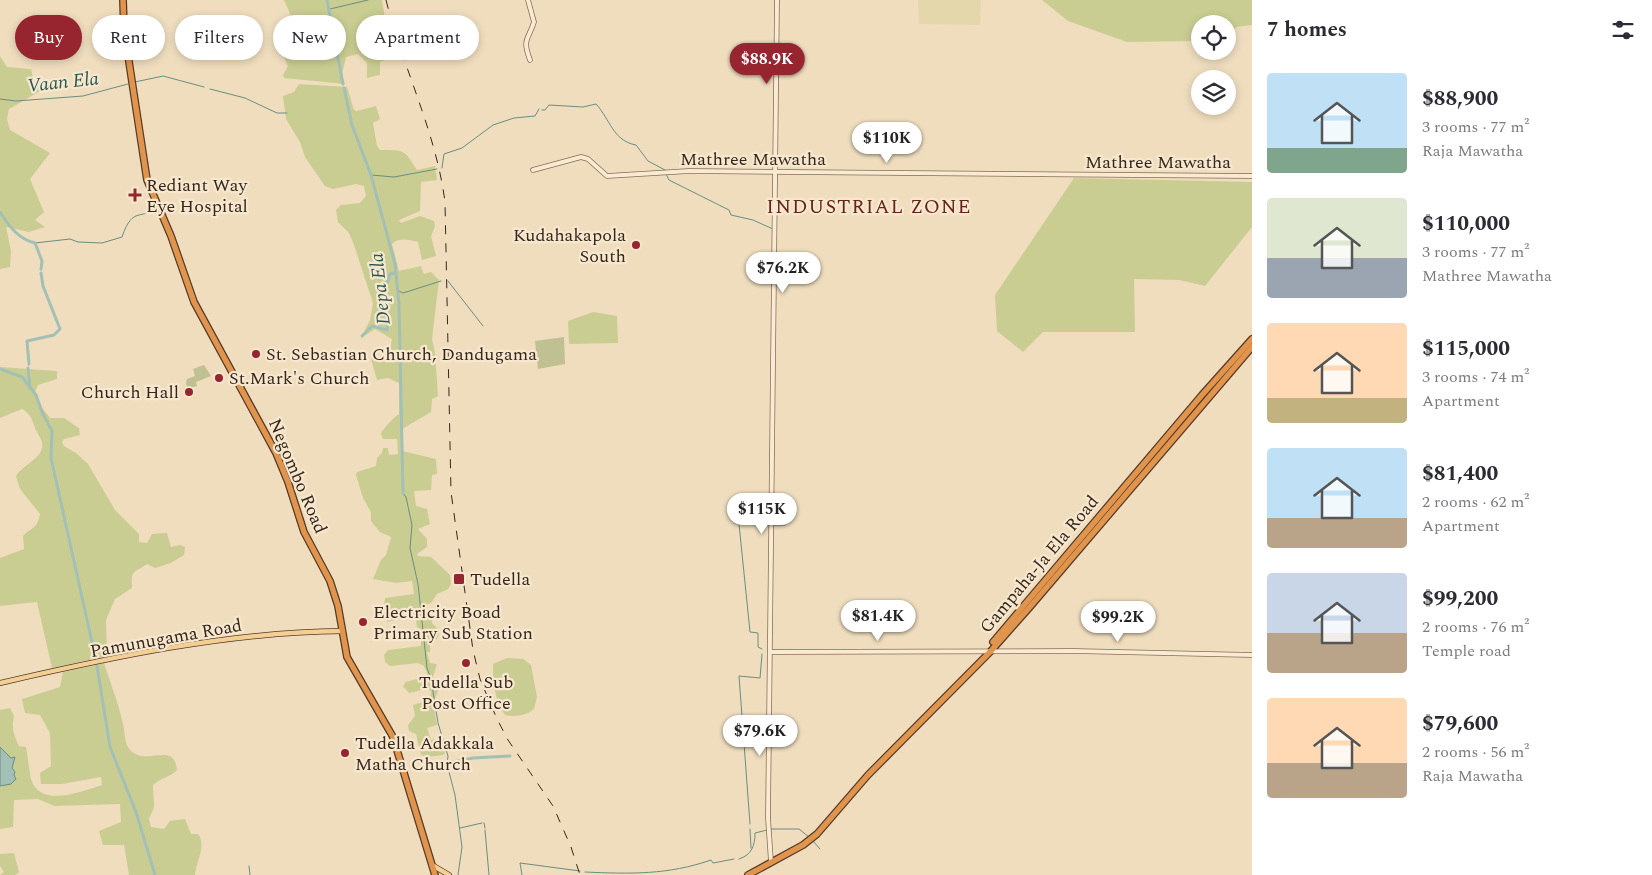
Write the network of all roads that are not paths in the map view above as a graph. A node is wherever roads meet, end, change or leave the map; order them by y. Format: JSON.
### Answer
{"nodes":[{"id":1,"x":121,"y":0,"type":"edge"},
{"id":2,"x":528,"y":0,"type":"edge"},
{"id":3,"x":777,"y":0,"type":"edge"},
{"id":4,"x":530,"y":60,"type":"dead end"},
{"id":5,"x":533,"y":170,"type":"dead end"},
{"id":6,"x":775,"y":171,"type":"junction"},
{"id":7,"x":1252,"y":176,"type":"edge"},
{"id":8,"x":1252,"y":340,"type":"edge"},
{"id":9,"x":1252,"y":347,"type":"edge"},
{"id":10,"x":341,"y":631,"type":"junction"},
{"id":11,"x":771,"y":652,"type":"junction"},
{"id":12,"x":987,"y":652,"type":"junction"},
{"id":13,"x":1252,"y":655,"type":"edge"},
{"id":14,"x":0,"y":683,"type":"edge"},
{"id":15,"x":771,"y":862,"type":"junction"},
{"id":16,"x":437,"y":872,"type":"edge"},
{"id":17,"x":748,"y":875,"type":"edge"}],
"edges":[{"from":1,"to":10,"type":"highway","name":"Negombo Road"},
{"from":2,"to":4,"type":"street"},
{"from":3,"to":6,"type":"street"},
{"from":5,"to":6,"type":"street","name":"Mathree Mawatha"},
{"from":6,"to":7,"type":"street","name":"Mathree Mawatha"},
{"from":6,"to":11,"type":"street"},
{"from":8,"to":12,"type":"highway","name":"Gampaha-Ja Ela Road"},
{"from":9,"to":12,"type":"highway","name":"Gampaha-Ja Ela Road"},
{"from":10,"to":14,"type":"main road","name":"Pamunugama Road"},
{"from":10,"to":16,"type":"highway","name":"Negombo Road"},
{"from":11,"to":12,"type":"street"},
{"from":11,"to":15,"type":"street"},
{"from":12,"to":13,"type":"street"},
{"from":12,"to":15,"type":"highway","name":"Gampaha-Ja Ela Road"},
{"from":15,"to":17,"type":"highway","name":"Gampaha-Ja Ela Road"}]}
